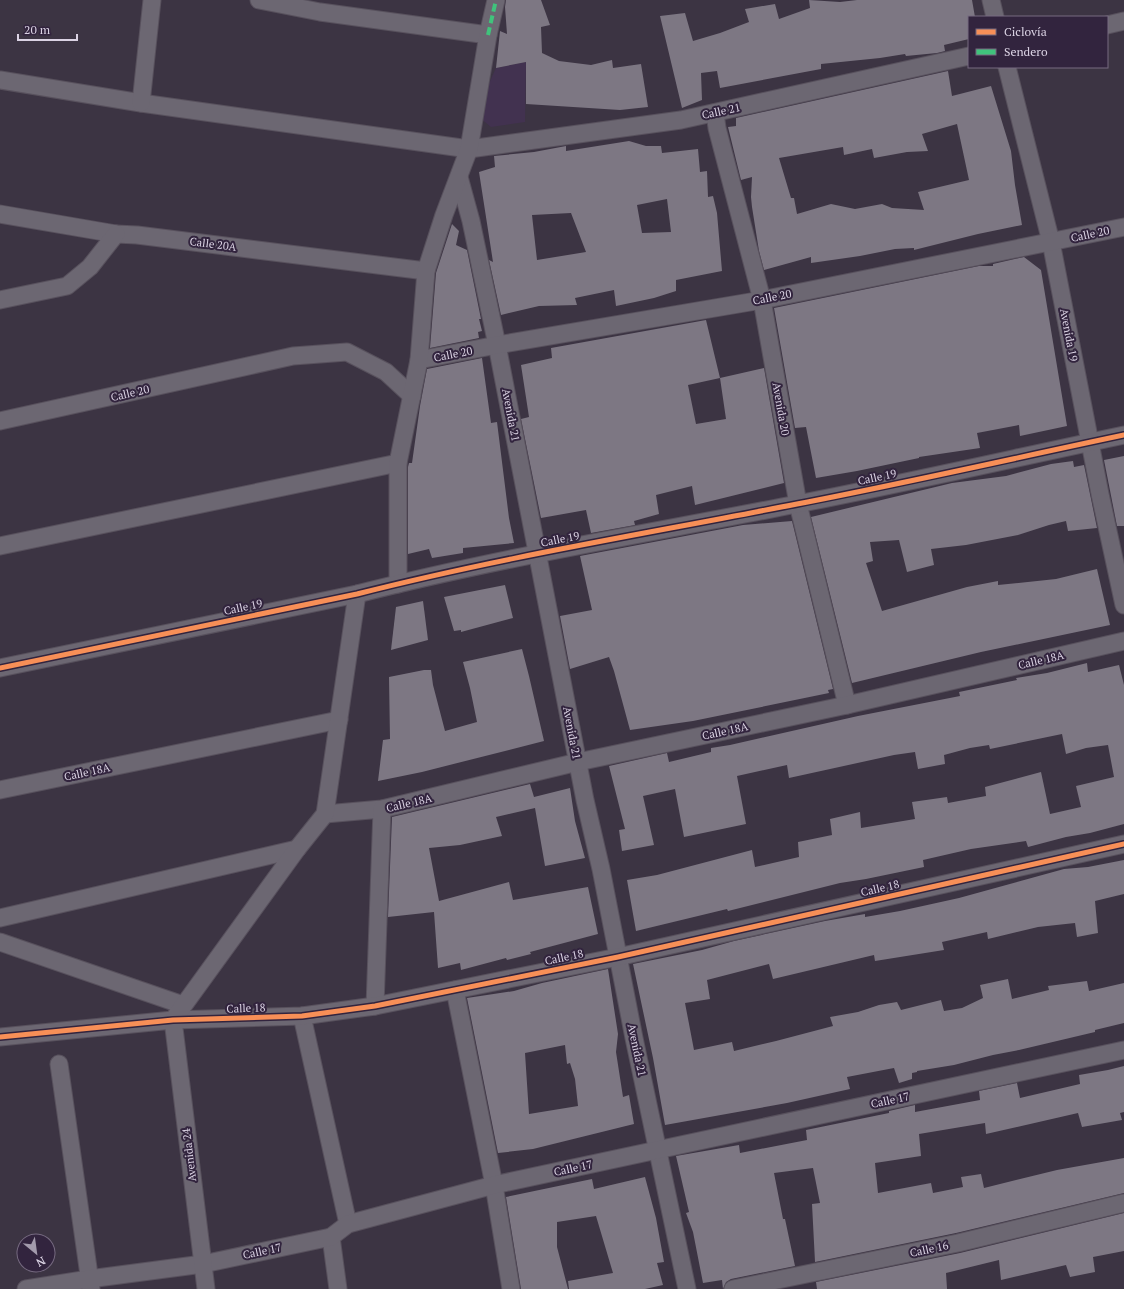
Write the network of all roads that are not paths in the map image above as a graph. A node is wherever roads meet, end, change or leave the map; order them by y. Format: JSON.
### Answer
{"nodes":[{"id":1,"x":152,"y":0,"type":"edge"},
{"id":2,"x":259,"y":0,"type":"edge"},
{"id":3,"x":496,"y":0,"type":"edge"},
{"id":4,"x":991,"y":0,"type":"edge"},
{"id":5,"x":321,"y":6,"type":"edge"},
{"id":6,"x":995,"y":16,"type":"edge"},
{"id":7,"x":1124,"y":21,"type":"edge"},
{"id":8,"x":1108,"y":25,"type":"edge"},
{"id":9,"x":488,"y":35,"type":"junction"},
{"id":10,"x":968,"y":56,"type":"edge"},
{"id":11,"x":1007,"y":68,"type":"edge"},
{"id":12,"x":0,"y":80,"type":"edge"},
{"id":13,"x":141,"y":103,"type":"junction"},
{"id":14,"x":715,"y":113,"type":"junction"},
{"id":15,"x":469,"y":149,"type":"junction"},
{"id":16,"x":459,"y":177,"type":"junction"},
{"id":17,"x":0,"y":214,"type":"edge"},
{"id":18,"x":1124,"y":226,"type":"edge"},
{"id":19,"x":116,"y":234,"type":"junction"},
{"id":20,"x":1051,"y":242,"type":"junction"},
{"id":21,"x":426,"y":272,"type":"junction"},
{"id":22,"x":0,"y":300,"type":"edge"},
{"id":23,"x":762,"y":300,"type":"junction"},
{"id":24,"x":497,"y":345,"type":"junction"},
{"id":25,"x":419,"y":360,"type":"junction"},
{"id":26,"x":412,"y":396,"type":"junction"},
{"id":27,"x":0,"y":422,"type":"edge"},
{"id":28,"x":1124,"y":435,"type":"edge"},
{"id":29,"x":1090,"y":442,"type":"junction"},
{"id":30,"x":398,"y":463,"type":"junction"},
{"id":31,"x":798,"y":504,"type":"junction"},
{"id":32,"x":0,"y":546,"type":"edge"},
{"id":33,"x":537,"y":553,"type":"junction"},
{"id":34,"x":398,"y":584,"type":"junction"},
{"id":35,"x":357,"y":594,"type":"junction"},
{"id":36,"x":1124,"y":605,"type":"edge"},
{"id":37,"x":1124,"y":641,"type":"edge"},
{"id":38,"x":0,"y":668,"type":"edge"},
{"id":39,"x":847,"y":705,"type":"junction"},
{"id":40,"x":338,"y":720,"type":"junction"},
{"id":41,"x":578,"y":762,"type":"junction"},
{"id":42,"x":0,"y":790,"type":"edge"},
{"id":43,"x":382,"y":809,"type":"junction"},
{"id":44,"x":325,"y":814,"type":"junction"},
{"id":45,"x":1124,"y":844,"type":"edge"},
{"id":46,"x":297,"y":849,"type":"junction"},
{"id":47,"x":0,"y":918,"type":"edge"},
{"id":48,"x":0,"y":942,"type":"edge"},
{"id":49,"x":618,"y":956,"type":"junction"},
{"id":50,"x":455,"y":990,"type":"junction"},
{"id":51,"x":183,"y":1005,"type":"junction"},
{"id":52,"x":375,"y":1006,"type":"junction"},
{"id":53,"x":302,"y":1016,"type":"junction"},
{"id":54,"x":173,"y":1020,"type":"junction"},
{"id":55,"x":0,"y":1037,"type":"edge"},
{"id":56,"x":1124,"y":1050,"type":"edge"},
{"id":57,"x":59,"y":1064,"type":"dead end"},
{"id":58,"x":658,"y":1150,"type":"junction"},
{"id":59,"x":494,"y":1185,"type":"junction"},
{"id":60,"x":1124,"y":1203,"type":"edge"},
{"id":61,"x":348,"y":1224,"type":"junction"},
{"id":62,"x":331,"y":1237,"type":"junction"},
{"id":63,"x":202,"y":1264,"type":"junction"},
{"id":64,"x":90,"y":1284,"type":"edge"},
{"id":65,"x":26,"y":1289,"type":"edge"},
{"id":66,"x":206,"y":1289,"type":"edge"},
{"id":67,"x":338,"y":1289,"type":"edge"},
{"id":68,"x":511,"y":1289,"type":"edge"},
{"id":69,"x":687,"y":1289,"type":"edge"},
{"id":70,"x":733,"y":1289,"type":"edge"}],
"edges":[{"from":1,"to":13,"type":"street"},
{"from":2,"to":5,"type":"street"},
{"from":3,"to":9,"type":"street"},
{"from":4,"to":6,"type":"street"},
{"from":5,"to":9,"type":"street"},
{"from":7,"to":8,"type":"street"},
{"from":9,"to":15,"type":"street"},
{"from":10,"to":14,"type":"street","name":"Calle 21"},
{"from":11,"to":20,"type":"street","name":"Avenida 19"},
{"from":12,"to":13,"type":"street","name":"Calle 21"},
{"from":13,"to":15,"type":"street","name":"Calle 21"},
{"from":14,"to":15,"type":"street","name":"Calle 21"},
{"from":14,"to":23,"type":"street","name":"Avenida 20"},
{"from":15,"to":16,"type":"street"},
{"from":16,"to":21,"type":"street"},
{"from":16,"to":24,"type":"street","name":"Avenida 21"},
{"from":17,"to":19,"type":"street","name":"Calle 20A"},
{"from":18,"to":20,"type":"street","name":"Calle 20"},
{"from":19,"to":21,"type":"street","name":"Calle 20A"},
{"from":19,"to":22,"type":"street"},
{"from":20,"to":23,"type":"street","name":"Calle 20"},
{"from":20,"to":29,"type":"street","name":"Avenida 19"},
{"from":21,"to":25,"type":"street"},
{"from":23,"to":24,"type":"street","name":"Calle 20"},
{"from":23,"to":31,"type":"street","name":"Avenida 20"},
{"from":24,"to":25,"type":"street","name":"Calle 20"},
{"from":24,"to":33,"type":"street","name":"Avenida 21"},
{"from":25,"to":26,"type":"street"},
{"from":26,"to":27,"type":"street","name":"Calle 20"},
{"from":26,"to":30,"type":"street"},
{"from":28,"to":29,"type":"street","name":"Calle 19"},
{"from":29,"to":31,"type":"street","name":"Calle 19"},
{"from":29,"to":36,"type":"street","name":"Avenida 19"},
{"from":30,"to":32,"type":"street"},
{"from":30,"to":34,"type":"street"},
{"from":31,"to":33,"type":"street","name":"Calle 19"},
{"from":31,"to":39,"type":"street","name":"Avenida 20"},
{"from":33,"to":34,"type":"street","name":"Calle 19"},
{"from":33,"to":41,"type":"street","name":"Avenida 21"},
{"from":34,"to":35,"type":"street","name":"Calle 19"},
{"from":35,"to":38,"type":"street","name":"Calle 19"},
{"from":35,"to":40,"type":"street"},
{"from":37,"to":39,"type":"street","name":"Calle 18A"},
{"from":39,"to":41,"type":"street","name":"Calle 18A"},
{"from":40,"to":42,"type":"street","name":"Calle 18A"},
{"from":40,"to":44,"type":"street"},
{"from":41,"to":43,"type":"street","name":"Calle 18A"},
{"from":41,"to":49,"type":"street","name":"Avenida 21"},
{"from":43,"to":44,"type":"street","name":"Calle 18A"},
{"from":43,"to":52,"type":"street"},
{"from":44,"to":46,"type":"street"},
{"from":45,"to":49,"type":"street","name":"Calle 18"},
{"from":46,"to":47,"type":"street"},
{"from":46,"to":51,"type":"street"},
{"from":48,"to":51,"type":"street"},
{"from":49,"to":50,"type":"street","name":"Calle 18"},
{"from":49,"to":58,"type":"street","name":"Avenida 21"},
{"from":50,"to":52,"type":"street","name":"Calle 18"},
{"from":50,"to":59,"type":"street"},
{"from":51,"to":54,"type":"street"},
{"from":52,"to":53,"type":"street","name":"Calle 18"},
{"from":53,"to":54,"type":"street","name":"Calle 18"},
{"from":53,"to":61,"type":"street"},
{"from":54,"to":55,"type":"street","name":"Calle 18"},
{"from":54,"to":63,"type":"street","name":"Avenida 24"},
{"from":56,"to":58,"type":"street","name":"Calle 17"},
{"from":57,"to":64,"type":"street"},
{"from":58,"to":59,"type":"street","name":"Calle 17"},
{"from":58,"to":69,"type":"street","name":"Avenida 21"},
{"from":59,"to":61,"type":"street","name":"Calle 17"},
{"from":59,"to":68,"type":"street"},
{"from":60,"to":70,"type":"street","name":"Calle 16"},
{"from":61,"to":62,"type":"street","name":"Calle 17"},
{"from":62,"to":63,"type":"street","name":"Calle 17"},
{"from":62,"to":67,"type":"street"},
{"from":63,"to":64,"type":"street","name":"Calle 17"},
{"from":63,"to":66,"type":"street","name":"Avenida 24"},
{"from":64,"to":65,"type":"street","name":"Calle 17"}]}
